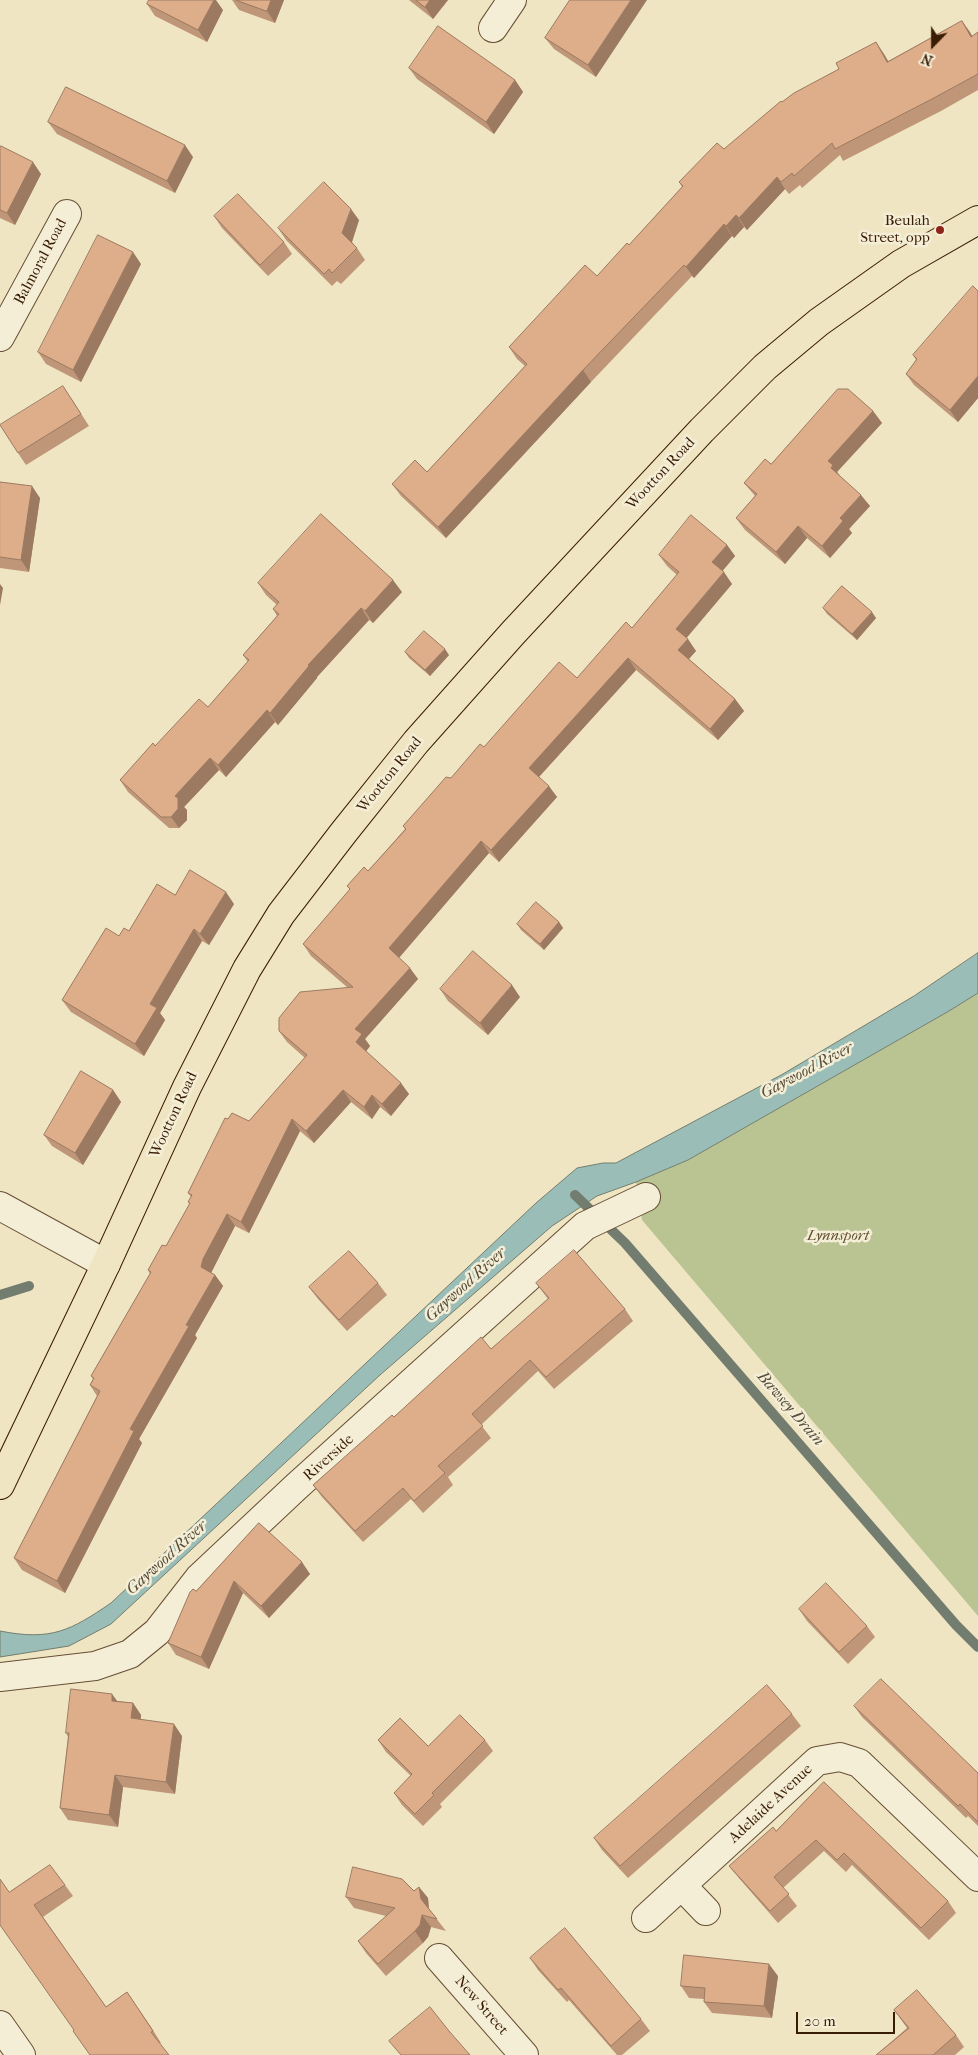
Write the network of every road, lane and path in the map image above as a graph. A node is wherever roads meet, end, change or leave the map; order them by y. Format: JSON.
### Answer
{"nodes":[{"id":1,"x":512,"y":0,"type":"edge"},
{"id":2,"x":492,"y":28,"type":"dead end"},
{"id":3,"x":67,"y":214,"type":"dead end"},
{"id":4,"x":978,"y":220,"type":"edge"},
{"id":5,"x":0,"y":337,"type":"edge"},
{"id":6,"x":641,"y":1200,"type":"dead end"},
{"id":7,"x":0,"y":1206,"type":"edge"},
{"id":8,"x":106,"y":1264,"type":"junction"},
{"id":9,"x":0,"y":1484,"type":"edge"},
{"id":10,"x":0,"y":1677,"type":"edge"},
{"id":11,"x":978,"y":1877,"type":"edge"},
{"id":12,"x":682,"y":1886,"type":"junction"},
{"id":13,"x":706,"y":1911,"type":"dead end"},
{"id":14,"x":646,"y":1918,"type":"dead end"},
{"id":15,"x":439,"y":1958,"type":"dead end"},
{"id":16,"x":0,"y":2025,"type":"edge"},
{"id":17,"x":20,"y":2055,"type":"edge"},
{"id":18,"x":524,"y":2055,"type":"edge"}],
"edges":[{"from":1,"to":2,"type":"street"},
{"from":3,"to":5,"type":"street","name":"Balmoral Road"},
{"from":4,"to":8,"type":"main road","name":"Wootton Road"},
{"from":6,"to":10,"type":"street","name":"Riverside"},
{"from":7,"to":8,"type":"street"},
{"from":8,"to":9,"type":"main road","name":"Wootton Road"},
{"from":11,"to":12,"type":"street","name":"Adelaide Avenue"},
{"from":12,"to":13,"type":"street"},
{"from":12,"to":14,"type":"street","name":"Adelaide Avenue"},
{"from":15,"to":18,"type":"street","name":"New Street"},
{"from":16,"to":17,"type":"street"}]}
